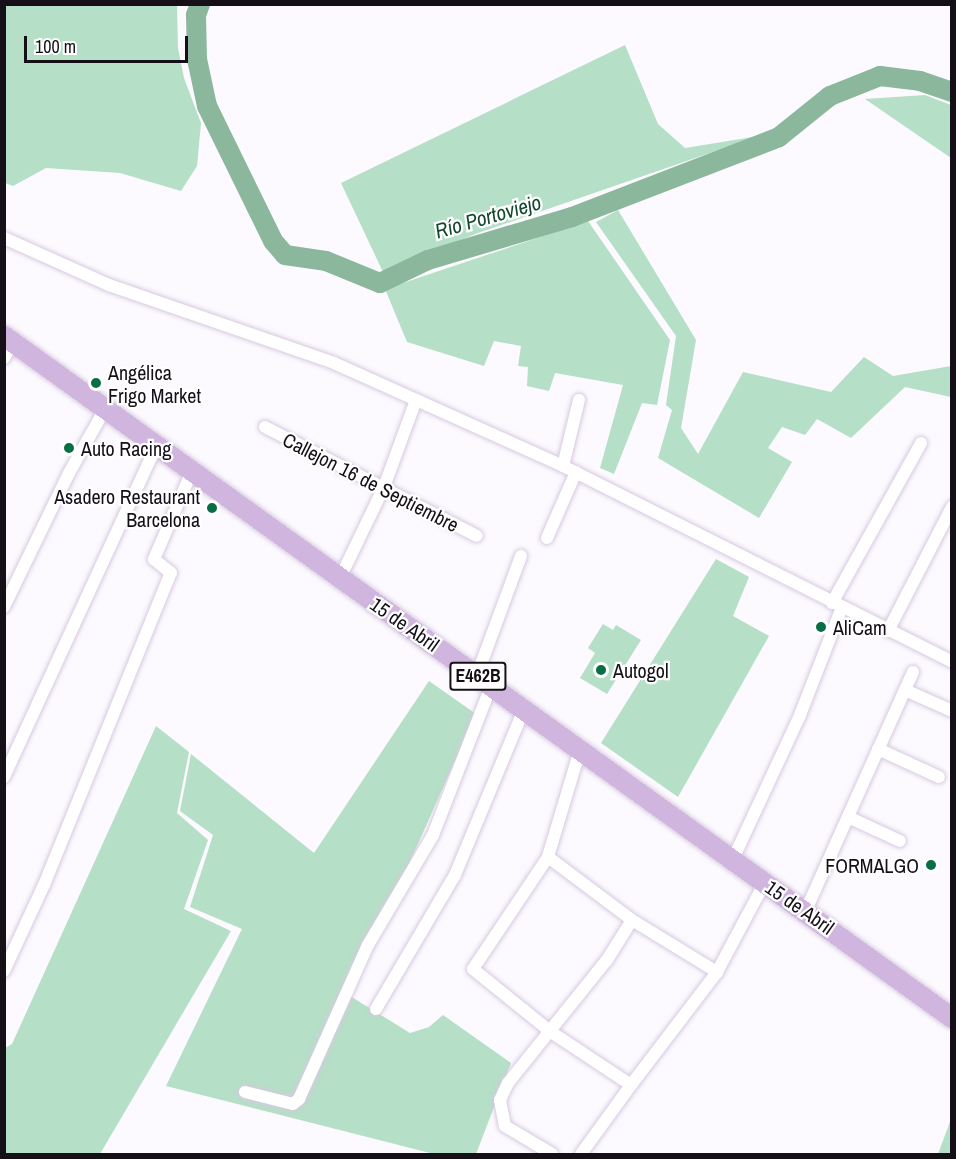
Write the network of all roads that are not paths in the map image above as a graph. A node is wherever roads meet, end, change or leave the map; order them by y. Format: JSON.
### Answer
{"nodes":[{"id":1,"x":4,"y":238,"type":"edge"},
{"id":2,"x":7,"y":346,"type":"edge"},
{"id":3,"x":416,"y":400,"type":"junction"},
{"id":4,"x":579,"y":400,"type":"dead end"},
{"id":5,"x":105,"y":409,"type":"junction"},
{"id":6,"x":265,"y":427,"type":"dead end"},
{"id":7,"x":921,"y":443,"type":"dead end"},
{"id":8,"x":157,"y":445,"type":"junction"},
{"id":9,"x":563,"y":466,"type":"junction"},
{"id":10,"x":192,"y":471,"type":"junction"},
{"id":11,"x":576,"y":472,"type":"junction"},
{"id":12,"x":384,"y":487,"type":"junction"},
{"id":13,"x":951,"y":507,"type":"edge"},
{"id":14,"x":477,"y":536,"type":"dead end"},
{"id":15,"x":547,"y":538,"type":"dead end"},
{"id":16,"x":522,"y":556,"type":"dead end"},
{"id":17,"x":340,"y":578,"type":"junction"},
{"id":18,"x":837,"y":605,"type":"junction"},
{"id":19,"x":4,"y":608,"type":"edge"},
{"id":20,"x":888,"y":631,"type":"junction"},
{"id":21,"x":951,"y":662,"type":"edge"},
{"id":22,"x":913,"y":672,"type":"dead end"},
{"id":23,"x":484,"y":681,"type":"junction"},
{"id":24,"x":905,"y":690,"type":"junction"},
{"id":25,"x":524,"y":710,"type":"junction"},
{"id":26,"x":951,"y":711,"type":"edge"},
{"id":27,"x":878,"y":749,"type":"junction"},
{"id":28,"x":580,"y":750,"type":"junction"},
{"id":29,"x":4,"y":777,"type":"edge"},
{"id":30,"x":939,"y":777,"type":"dead end"},
{"id":31,"x":848,"y":817,"type":"junction"},
{"id":32,"x":900,"y":841,"type":"dead end"},
{"id":33,"x":548,"y":856,"type":"junction"},
{"id":34,"x":733,"y":859,"type":"junction"},
{"id":35,"x":765,"y":882,"type":"junction"},
{"id":36,"x":806,"y":910,"type":"junction"},
{"id":37,"x":632,"y":920,"type":"junction"},
{"id":38,"x":4,"y":971,"type":"edge"},
{"id":39,"x":717,"y":972,"type":"junction"},
{"id":40,"x":375,"y":1009,"type":"dead end"},
{"id":41,"x":951,"y":1018,"type":"edge"},
{"id":42,"x":551,"y":1032,"type":"junction"},
{"id":43,"x":631,"y":1085,"type":"junction"},
{"id":44,"x":245,"y":1092,"type":"dead end"},
{"id":45,"x":552,"y":1155,"type":"edge"},
{"id":46,"x":582,"y":1155,"type":"edge"}],
"edges":[{"from":1,"to":3,"type":"street"},
{"from":2,"to":5,"type":"main road","name":"15 de Abril","number":"E462B"},
{"from":3,"to":9,"type":"street"},
{"from":3,"to":12,"type":"street"},
{"from":4,"to":9,"type":"street"},
{"from":5,"to":8,"type":"main road","name":"15 de Abril","number":"E462B"},
{"from":5,"to":19,"type":"street"},
{"from":6,"to":12,"type":"street","name":"Callejon 16 de Septiembre"},
{"from":7,"to":18,"type":"street"},
{"from":8,"to":10,"type":"main road","name":"15 de Abril","number":"E462B"},
{"from":8,"to":29,"type":"street"},
{"from":9,"to":11,"type":"street"},
{"from":10,"to":17,"type":"main road","name":"15 de Abril","number":"E462B"},
{"from":10,"to":38,"type":"street"},
{"from":11,"to":15,"type":"street"},
{"from":11,"to":18,"type":"street"},
{"from":12,"to":14,"type":"street","name":"Callejon 16 de Septiembre"},
{"from":12,"to":17,"type":"street"},
{"from":13,"to":20,"type":"street"},
{"from":16,"to":23,"type":"street"},
{"from":17,"to":23,"type":"main road","name":"15 de Abril","number":"E462B"},
{"from":18,"to":20,"type":"street"},
{"from":18,"to":34,"type":"street"},
{"from":20,"to":21,"type":"street"},
{"from":22,"to":24,"type":"street"},
{"from":23,"to":25,"type":"main road","name":"15 de Abril","number":"E462B"},
{"from":23,"to":44,"type":"street"},
{"from":24,"to":26,"type":"street"},
{"from":24,"to":27,"type":"street"},
{"from":25,"to":28,"type":"main road","name":"15 de Abril","number":"E462B"},
{"from":25,"to":40,"type":"street"},
{"from":27,"to":30,"type":"street"},
{"from":27,"to":31,"type":"street"},
{"from":28,"to":33,"type":"street"},
{"from":28,"to":34,"type":"main road","name":"15 de Abril","number":"E462B"},
{"from":31,"to":32,"type":"street"},
{"from":31,"to":36,"type":"street"},
{"from":33,"to":37,"type":"street"},
{"from":33,"to":42,"type":"street"},
{"from":34,"to":35,"type":"main road","name":"15 de Abril","number":"E462B"},
{"from":35,"to":36,"type":"main road","name":"15 de Abril","number":"E462B"},
{"from":35,"to":39,"type":"street"},
{"from":36,"to":41,"type":"main road","name":"15 de Abril","number":"E462B"},
{"from":37,"to":39,"type":"street"},
{"from":37,"to":42,"type":"street"},
{"from":39,"to":43,"type":"street"},
{"from":42,"to":43,"type":"street"},
{"from":42,"to":45,"type":"street"},
{"from":43,"to":46,"type":"street"}]}
